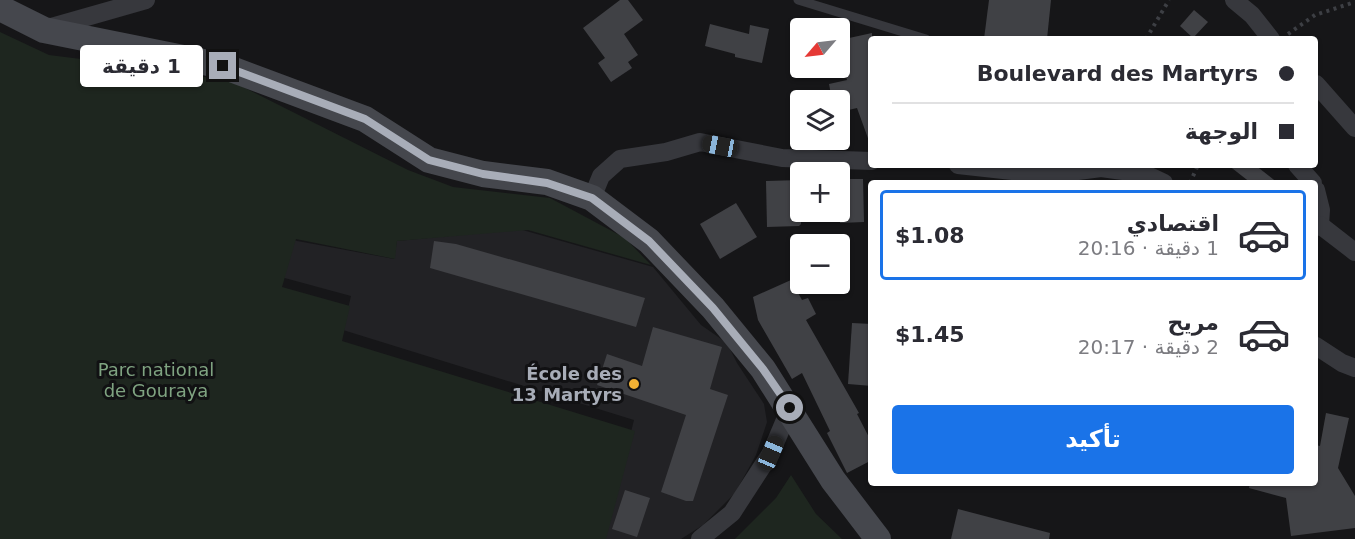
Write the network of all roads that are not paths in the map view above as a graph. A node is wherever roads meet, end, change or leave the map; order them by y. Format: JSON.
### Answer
{"nodes":[{"id":1,"x":146,"y":0,"type":"edge"},
{"id":2,"x":798,"y":0,"type":"edge"},
{"id":3,"x":1234,"y":0,"type":"edge"},
{"id":4,"x":0,"y":8,"type":"edge"},
{"id":5,"x":44,"y":30,"type":"junction"},
{"id":6,"x":916,"y":36,"type":"edge"},
{"id":7,"x":1269,"y":36,"type":"edge"},
{"id":8,"x":1318,"y":86,"type":"edge"},
{"id":9,"x":1355,"y":128,"type":"edge"},
{"id":10,"x":868,"y":161,"type":"edge"},
{"id":11,"x":985,"y":168,"type":"edge"},
{"id":12,"x":1101,"y":168,"type":"edge"},
{"id":13,"x":1101,"y":168,"type":"edge"},
{"id":14,"x":1300,"y":168,"type":"edge"},
{"id":15,"x":1157,"y":180,"type":"edge"},
{"id":16,"x":1311,"y":180,"type":"edge"},
{"id":17,"x":592,"y":198,"type":"junction"},
{"id":18,"x":1318,"y":198,"type":"edge"},
{"id":19,"x":1318,"y":226,"type":"edge"},
{"id":20,"x":1355,"y":252,"type":"edge"},
{"id":21,"x":1318,"y":347,"type":"edge"},
{"id":22,"x":1355,"y":368,"type":"edge"},
{"id":23,"x":790,"y":408,"type":"junction"},
{"id":24,"x":700,"y":539,"type":"edge"},
{"id":25,"x":878,"y":539,"type":"edge"}],
"edges":[{"from":1,"to":5,"type":"street"},
{"from":2,"to":6,"type":"lane"},
{"from":3,"to":7,"type":"street"},
{"from":4,"to":5,"type":"main road"},
{"from":5,"to":17,"type":"main road"},
{"from":8,"to":9,"type":"street"},
{"from":10,"to":17,"type":"street"},
{"from":11,"to":12,"type":"street"},
{"from":13,"to":15,"type":"street"},
{"from":14,"to":16,"type":"street"},
{"from":17,"to":23,"type":"main road"},
{"from":18,"to":19,"type":"street"},
{"from":19,"to":20,"type":"street"},
{"from":21,"to":22,"type":"street"},
{"from":23,"to":24,"type":"street"},
{"from":23,"to":25,"type":"main road"}]}
